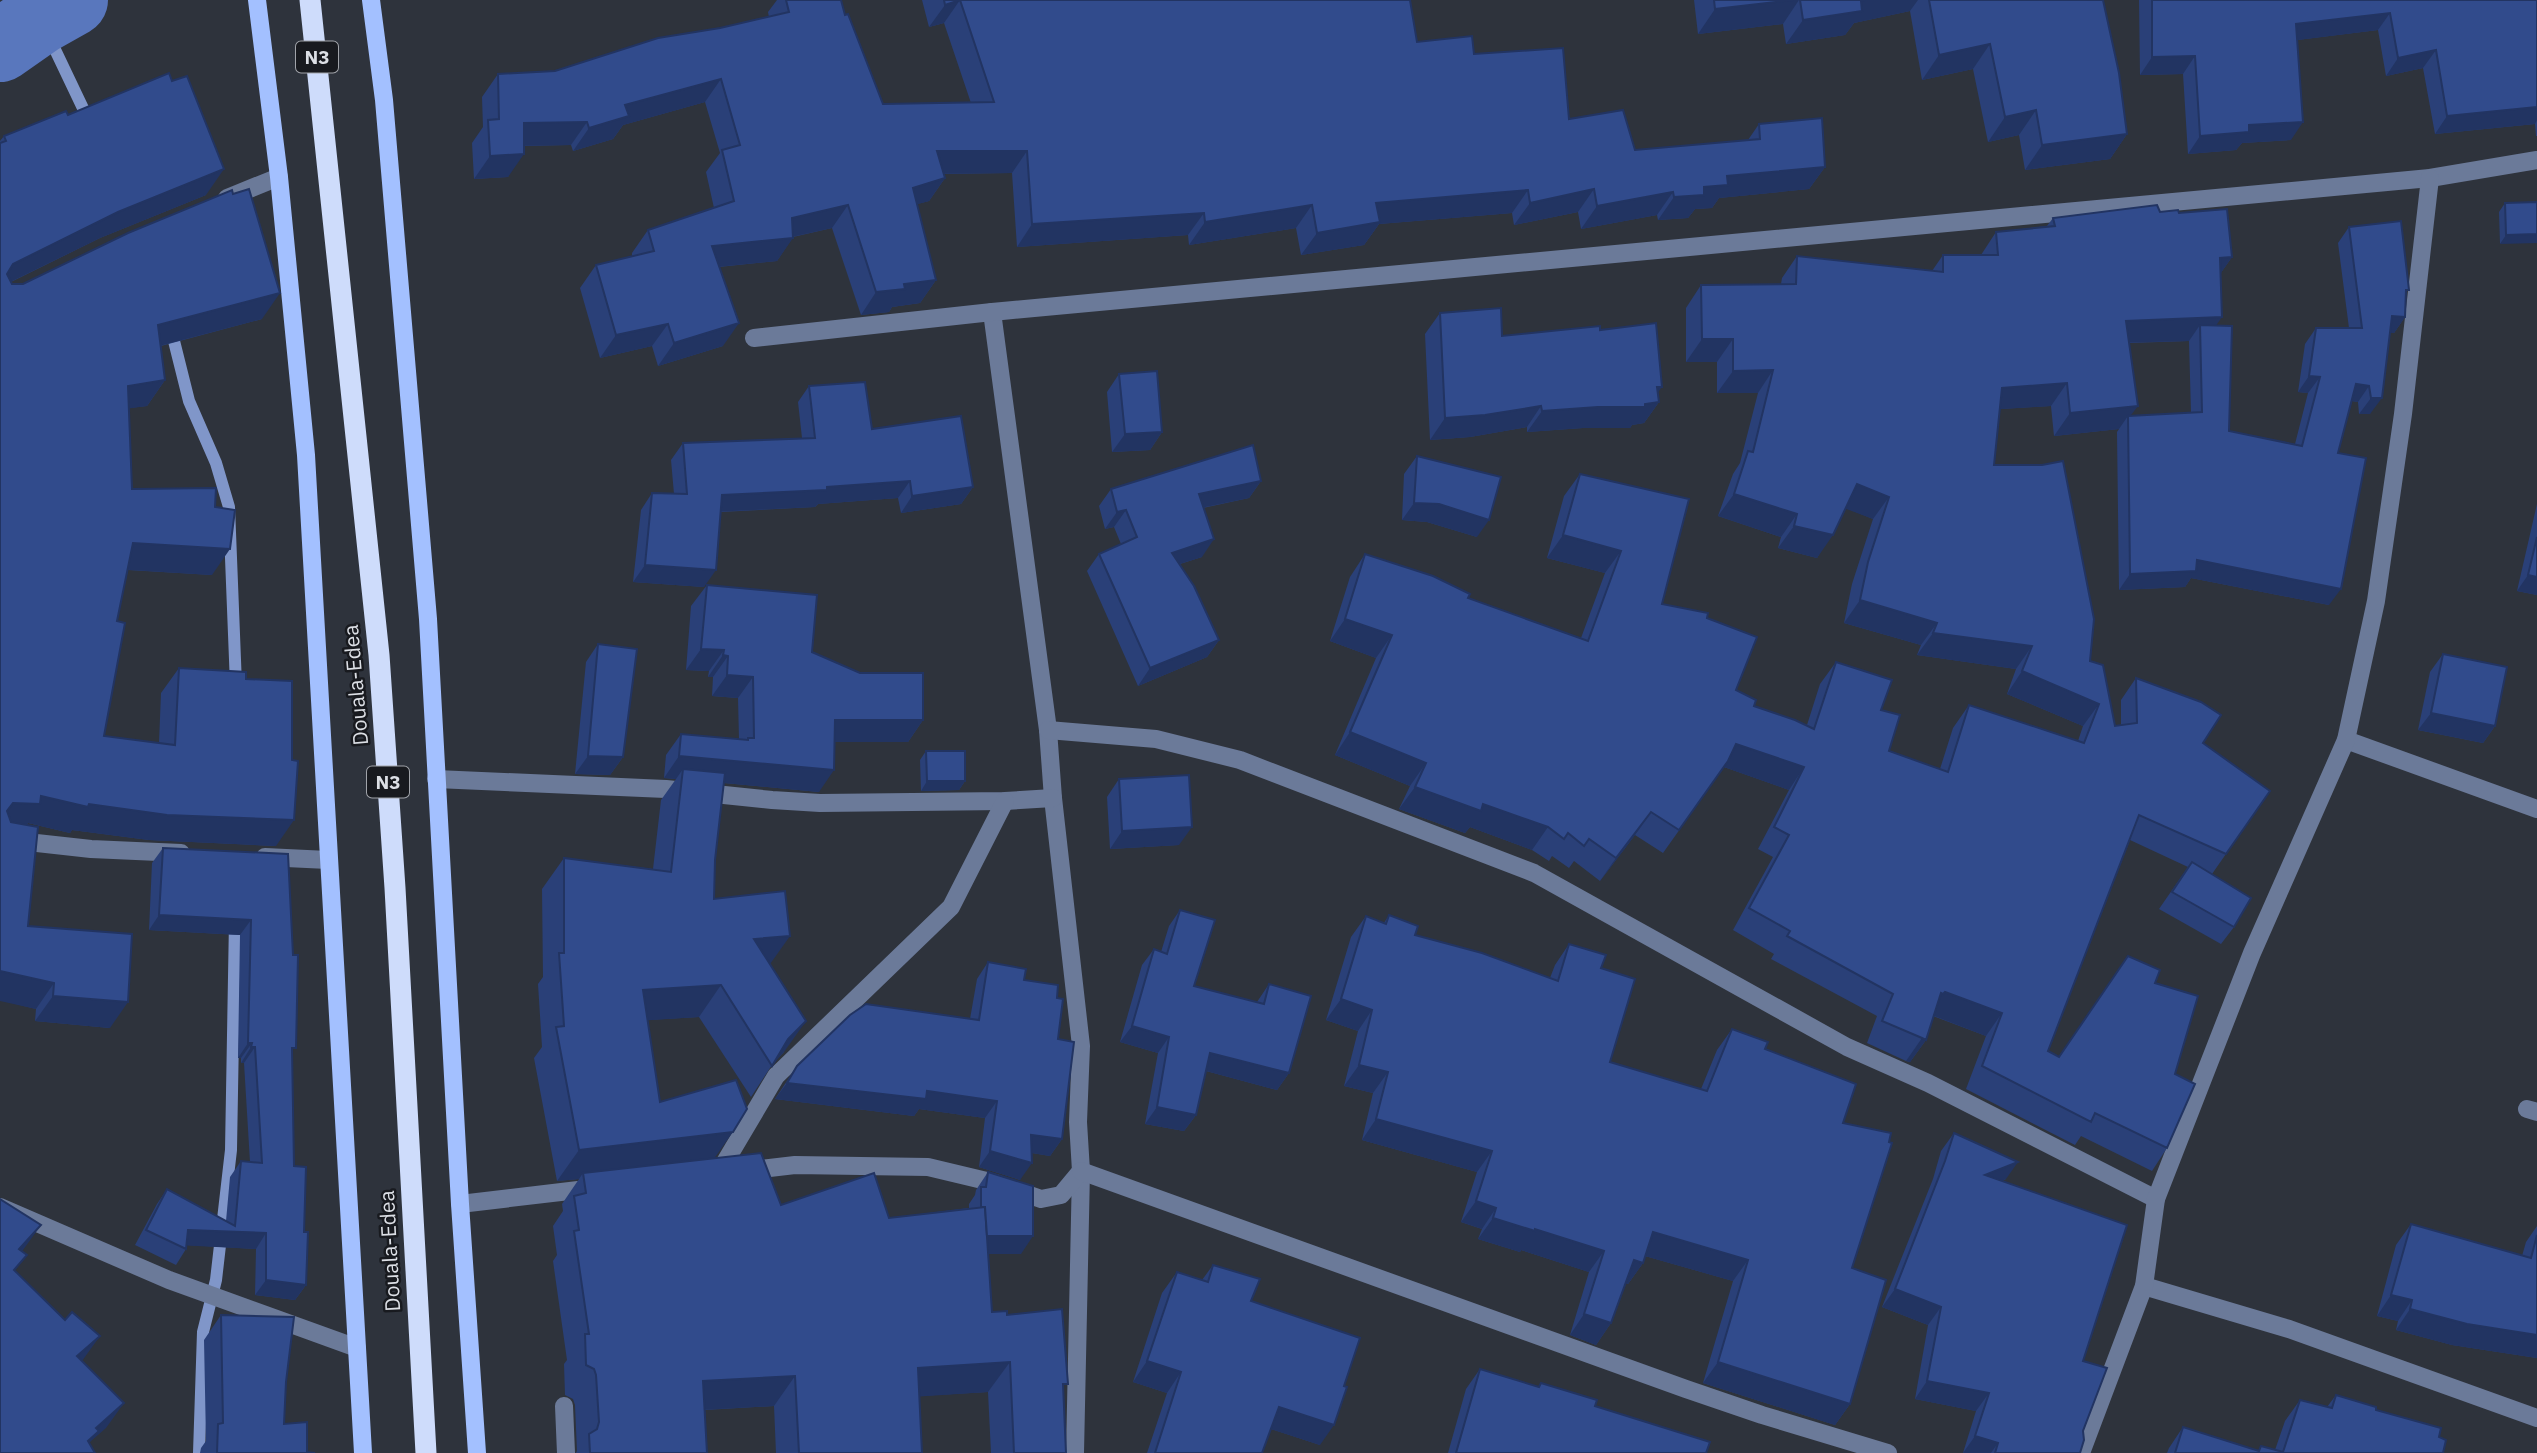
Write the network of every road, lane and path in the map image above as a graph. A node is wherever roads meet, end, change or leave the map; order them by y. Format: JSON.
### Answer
{"nodes":[{"id":1,"x":257,"y":0,"type":"edge"},
{"id":2,"x":310,"y":0,"type":"edge"},
{"id":3,"x":371,"y":0,"type":"edge"},
{"id":4,"x":2537,"y":160,"type":"edge"},
{"id":5,"x":279,"y":177,"type":"junction"},
{"id":6,"x":2430,"y":178,"type":"junction"},
{"id":7,"x":217,"y":202,"type":"edge"},
{"id":8,"x":992,"y":312,"type":"junction"},
{"id":9,"x":754,"y":338,"type":"dead end"},
{"id":10,"x":1048,"y":730,"type":"junction"},
{"id":11,"x":2346,"y":740,"type":"junction"},
{"id":12,"x":436,"y":779,"type":"junction"},
{"id":13,"x":1053,"y":798,"type":"junction"},
{"id":14,"x":1005,"y":802,"type":"junction"},
{"id":15,"x":2537,"y":809,"type":"edge"},
{"id":16,"x":0,"y":839,"type":"edge"},
{"id":17,"x":196,"y":854,"type":"edge"},
{"id":18,"x":249,"y":856,"type":"edge"},
{"id":19,"x":328,"y":860,"type":"junction"},
{"id":20,"x":1081,"y":1171,"type":"junction"},
{"id":21,"x":609,"y":1186,"type":"edge"},
{"id":22,"x":2156,"y":1199,"type":"junction"},
{"id":23,"x":460,"y":1204,"type":"junction"},
{"id":24,"x":0,"y":1207,"type":"edge"},
{"id":25,"x":2144,"y":1286,"type":"junction"},
{"id":26,"x":357,"y":1348,"type":"junction"},
{"id":27,"x":564,"y":1406,"type":"dead end"},
{"id":28,"x":2537,"y":1418,"type":"edge"},
{"id":29,"x":363,"y":1453,"type":"edge"},
{"id":30,"x":426,"y":1453,"type":"edge"},
{"id":31,"x":477,"y":1453,"type":"edge"},
{"id":32,"x":566,"y":1453,"type":"edge"},
{"id":33,"x":1075,"y":1453,"type":"edge"},
{"id":34,"x":1888,"y":1453,"type":"edge"},
{"id":35,"x":2081,"y":1453,"type":"edge"}],
"edges":[{"from":1,"to":5,"type":"main road"},
{"from":2,"to":30,"type":"highway","name":"Douala-Edea","number":"N3"},
{"from":3,"to":12,"type":"main road"},
{"from":4,"to":6,"type":"street"},
{"from":5,"to":7,"type":"street"},
{"from":5,"to":19,"type":"main road"},
{"from":6,"to":8,"type":"street"},
{"from":6,"to":11,"type":"street"},
{"from":8,"to":9,"type":"street"},
{"from":8,"to":10,"type":"street"},
{"from":10,"to":13,"type":"street"},
{"from":10,"to":22,"type":"street"},
{"from":11,"to":15,"type":"street"},
{"from":11,"to":22,"type":"street"},
{"from":12,"to":14,"type":"street"},
{"from":12,"to":23,"type":"main road"},
{"from":13,"to":14,"type":"street"},
{"from":13,"to":20,"type":"street"},
{"from":14,"to":20,"type":"street"},
{"from":16,"to":17,"type":"street"},
{"from":18,"to":19,"type":"street"},
{"from":19,"to":26,"type":"main road"},
{"from":20,"to":33,"type":"street"},
{"from":20,"to":34,"type":"street"},
{"from":21,"to":23,"type":"street"},
{"from":22,"to":25,"type":"street"},
{"from":23,"to":31,"type":"main road"},
{"from":24,"to":26,"type":"street"},
{"from":25,"to":28,"type":"street"},
{"from":25,"to":35,"type":"street"},
{"from":26,"to":29,"type":"main road"},
{"from":27,"to":32,"type":"street"}]}
